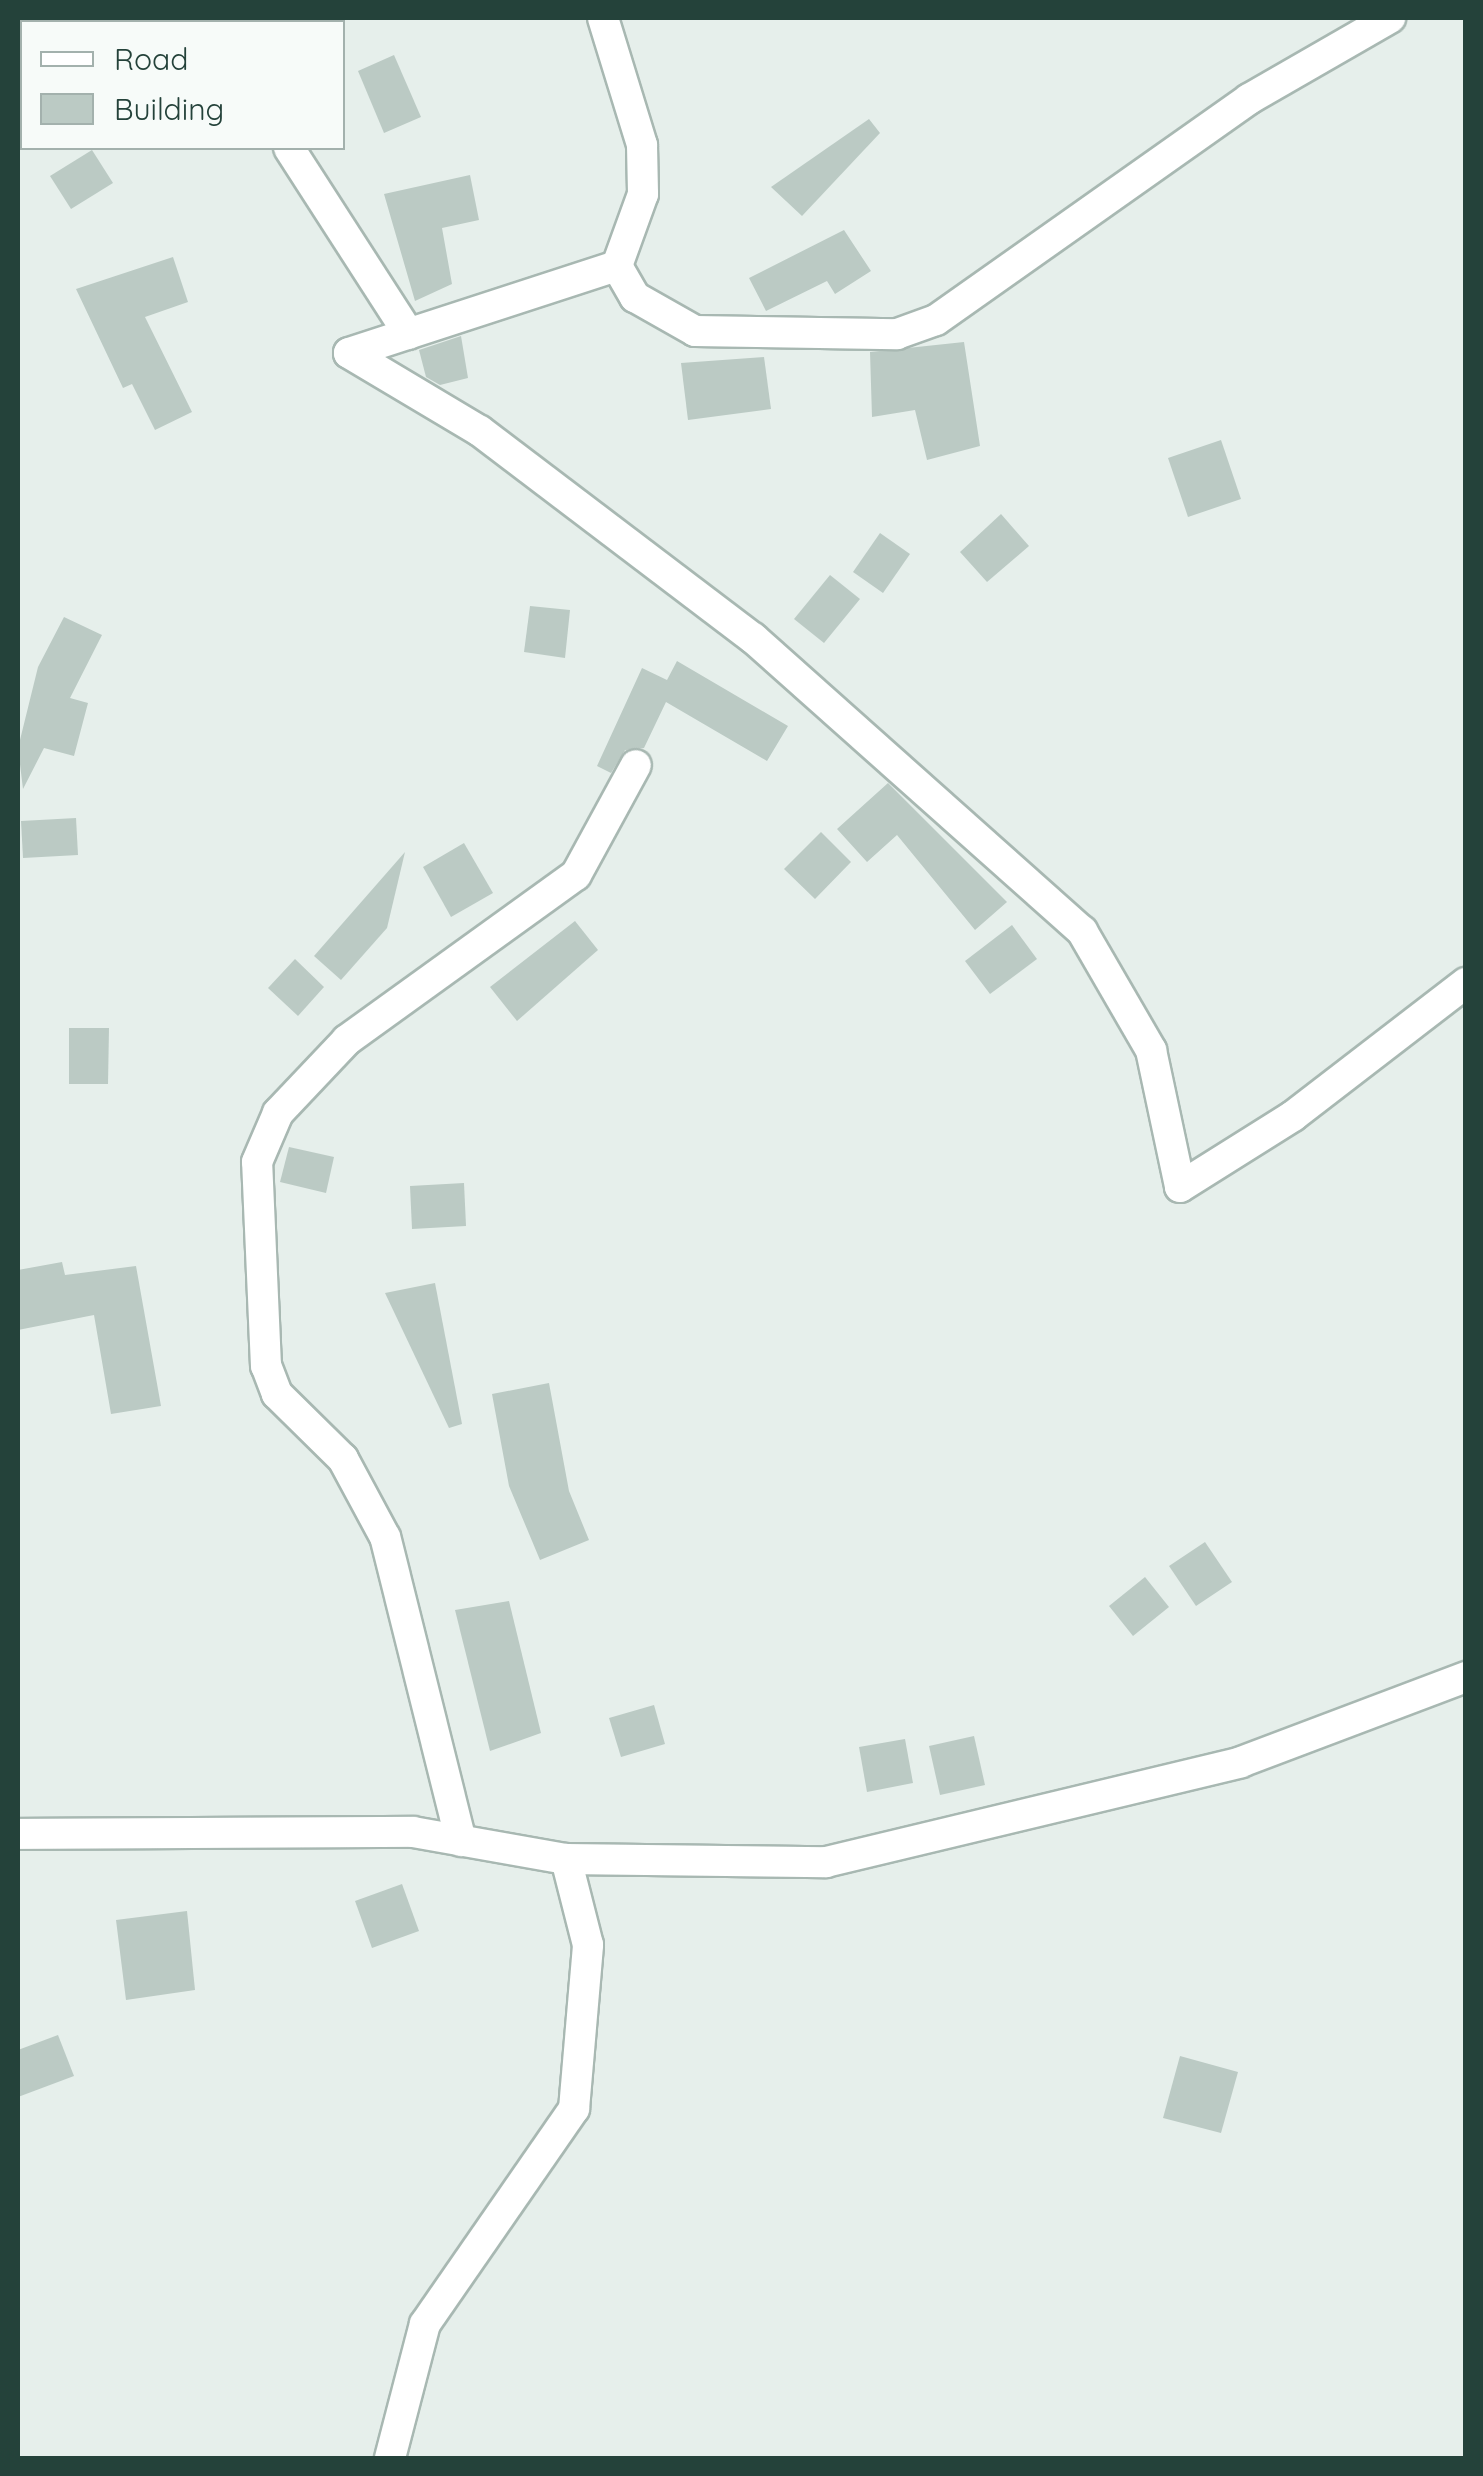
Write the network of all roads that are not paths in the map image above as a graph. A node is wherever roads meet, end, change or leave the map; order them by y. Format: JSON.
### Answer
{"nodes":[{"id":1,"x":604,"y":18,"type":"edge"},
{"id":2,"x":1390,"y":18,"type":"edge"},
{"id":3,"x":289,"y":150,"type":"edge"},
{"id":4,"x":617,"y":266,"type":"junction"},
{"id":5,"x":409,"y":334,"type":"junction"},
{"id":6,"x":636,"y":766,"type":"dead end"},
{"id":7,"x":1466,"y":983,"type":"edge"},
{"id":8,"x":1466,"y":1676,"type":"edge"},
{"id":9,"x":18,"y":1834,"type":"edge"},
{"id":10,"x":461,"y":1841,"type":"junction"},
{"id":11,"x":566,"y":1860,"type":"junction"},
{"id":12,"x":390,"y":2458,"type":"edge"}],
"edges":[{"from":1,"to":4,"type":"street"},
{"from":2,"to":4,"type":"street"},
{"from":3,"to":5,"type":"street"},
{"from":4,"to":5,"type":"street"},
{"from":5,"to":7,"type":"street"},
{"from":6,"to":10,"type":"street"},
{"from":8,"to":11,"type":"street"},
{"from":9,"to":10,"type":"street"},
{"from":10,"to":11,"type":"street"},
{"from":11,"to":12,"type":"street"}]}
